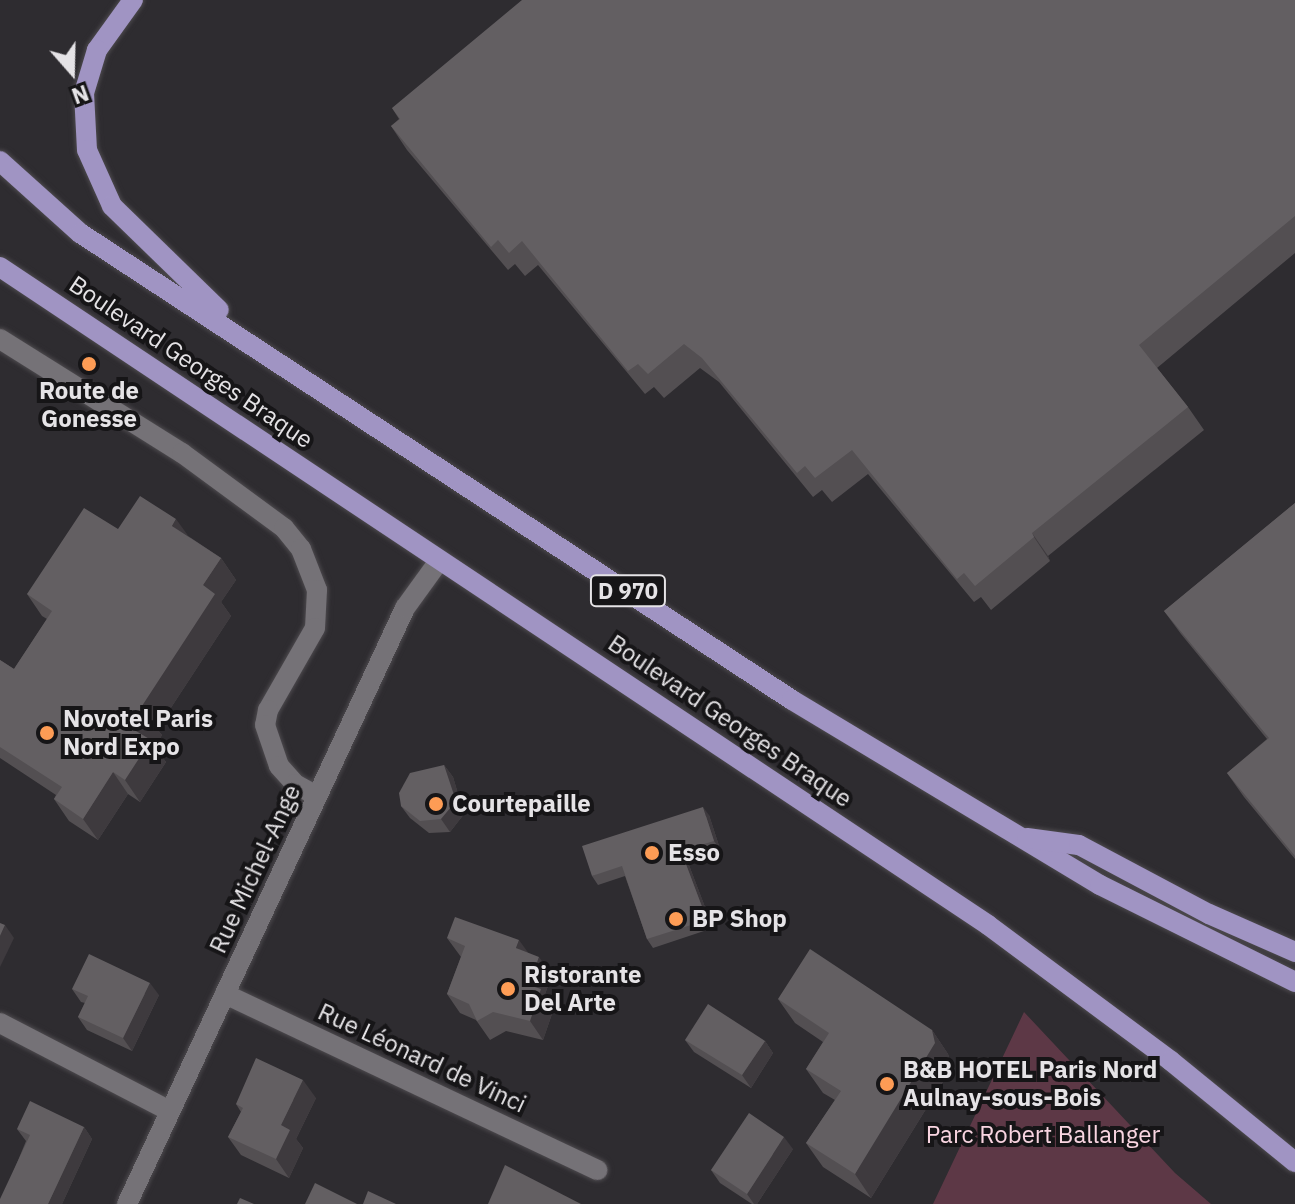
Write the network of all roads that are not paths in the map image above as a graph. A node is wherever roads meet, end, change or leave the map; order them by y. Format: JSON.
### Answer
{"nodes":[{"id":1,"x":133,"y":0,"type":"edge"},
{"id":2,"x":0,"y":161,"type":"edge"},
{"id":3,"x":0,"y":267,"type":"edge"},
{"id":4,"x":247,"y":338,"type":"junction"},
{"id":5,"x":0,"y":339,"type":"edge"},
{"id":6,"x":439,"y":561,"type":"junction"},
{"id":7,"x":317,"y":796,"type":"junction"},
{"id":8,"x":1015,"y":836,"type":"junction"},
{"id":9,"x":1295,"y":952,"type":"edge"},
{"id":10,"x":1295,"y":982,"type":"edge"},
{"id":11,"x":225,"y":994,"type":"junction"},
{"id":12,"x":0,"y":1023,"type":"edge"},
{"id":13,"x":170,"y":1111,"type":"junction"},
{"id":14,"x":1295,"y":1162,"type":"edge"},
{"id":15,"x":598,"y":1170,"type":"dead end"},
{"id":16,"x":127,"y":1204,"type":"edge"}],
"edges":[{"from":1,"to":4,"type":"main road"},
{"from":2,"to":4,"type":"main road","name":"Boulevard Georges Braque","number":"D 970"},
{"from":3,"to":6,"type":"main road","name":"Boulevard Georges Braque"},
{"from":4,"to":8,"type":"main road","name":"Boulevard Georges Braque","number":"D 970"},
{"from":5,"to":7,"type":"street"},
{"from":6,"to":7,"type":"street","name":"Rue Michel-Ange"},
{"from":6,"to":14,"type":"main road","name":"Boulevard Georges Braque"},
{"from":7,"to":11,"type":"street","name":"Rue Michel-Ange"},
{"from":8,"to":9,"type":"main road"},
{"from":8,"to":10,"type":"main road","name":"Boulevard Georges Braque","number":"D 970"},
{"from":11,"to":13,"type":"street","name":"Rue Michel-Ange"},
{"from":11,"to":15,"type":"street","name":"Rue Léonard de Vinci"},
{"from":12,"to":13,"type":"street"},
{"from":13,"to":16,"type":"street","name":"Rue Michel-Ange"}]}
